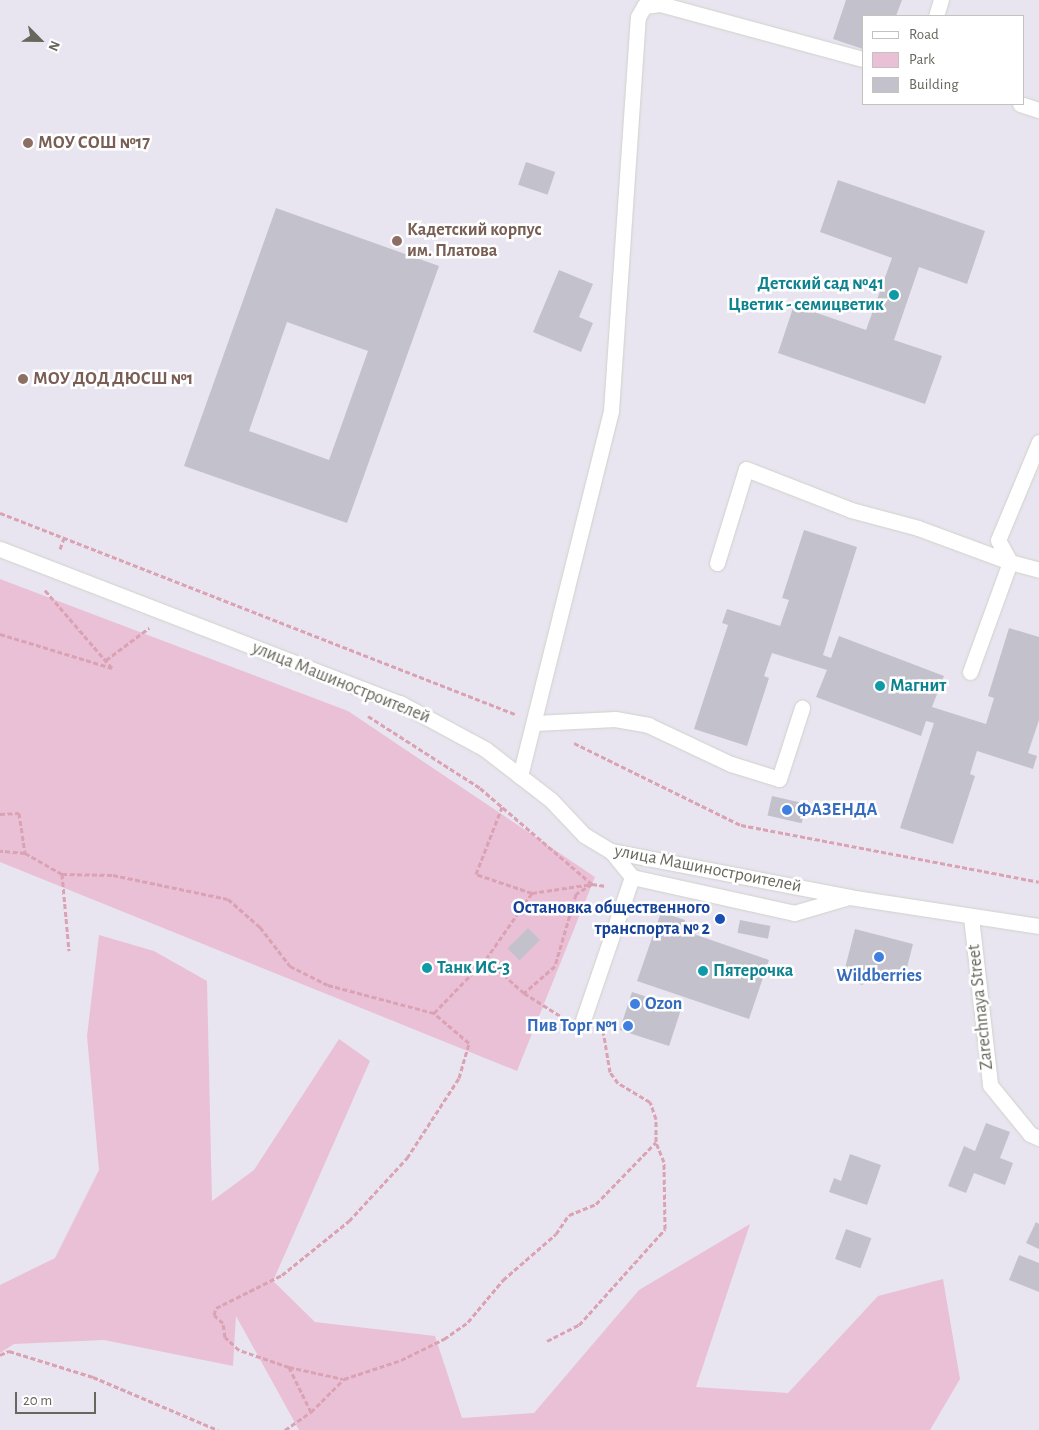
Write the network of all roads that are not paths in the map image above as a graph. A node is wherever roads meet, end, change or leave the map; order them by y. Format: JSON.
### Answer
{"nodes":[{"id":1,"x":941,"y":0,"type":"edge"},
{"id":2,"x":936,"y":15,"type":"edge"},
{"id":3,"x":862,"y":59,"type":"edge"},
{"id":4,"x":1023,"y":105,"type":"edge"},
{"id":5,"x":1039,"y":110,"type":"edge"},
{"id":6,"x":1039,"y":442,"type":"edge"},
{"id":7,"x":0,"y":549,"type":"edge"},
{"id":8,"x":1010,"y":562,"type":"junction"},
{"id":9,"x":717,"y":563,"type":"dead end"},
{"id":10,"x":1039,"y":570,"type":"edge"},
{"id":11,"x":970,"y":672,"type":"dead end"},
{"id":12,"x":802,"y":708,"type":"dead end"},
{"id":13,"x":535,"y":724,"type":"junction"},
{"id":14,"x":520,"y":776,"type":"junction"},
{"id":15,"x":611,"y":851,"type":"junction"},
{"id":16,"x":632,"y":877,"type":"junction"},
{"id":17,"x":849,"y":897,"type":"junction"},
{"id":18,"x":971,"y":917,"type":"junction"},
{"id":19,"x":1039,"y":926,"type":"edge"},
{"id":20,"x":582,"y":1023,"type":"road end"},
{"id":21,"x":1039,"y":1138,"type":"edge"}],
"edges":[{"from":1,"to":2,"type":"street"},
{"from":3,"to":13,"type":"street"},
{"from":4,"to":5,"type":"street"},
{"from":6,"to":8,"type":"street"},
{"from":7,"to":14,"type":"street","name":"улица Машиностроителей"},
{"from":8,"to":9,"type":"street"},
{"from":8,"to":10,"type":"street"},
{"from":8,"to":11,"type":"street"},
{"from":12,"to":13,"type":"street"},
{"from":13,"to":14,"type":"street"},
{"from":14,"to":15,"type":"street","name":"улица Машиностроителей"},
{"from":15,"to":16,"type":"street"},
{"from":15,"to":17,"type":"street","name":"улица Машиностроителей"},
{"from":16,"to":17,"type":"street"},
{"from":16,"to":20,"type":"street"},
{"from":17,"to":18,"type":"street","name":"улица Машиностроителей"},
{"from":18,"to":19,"type":"street","name":"улица Машиностроителей"},
{"from":18,"to":21,"type":"street","name":"Zarechnaya Street"}]}
